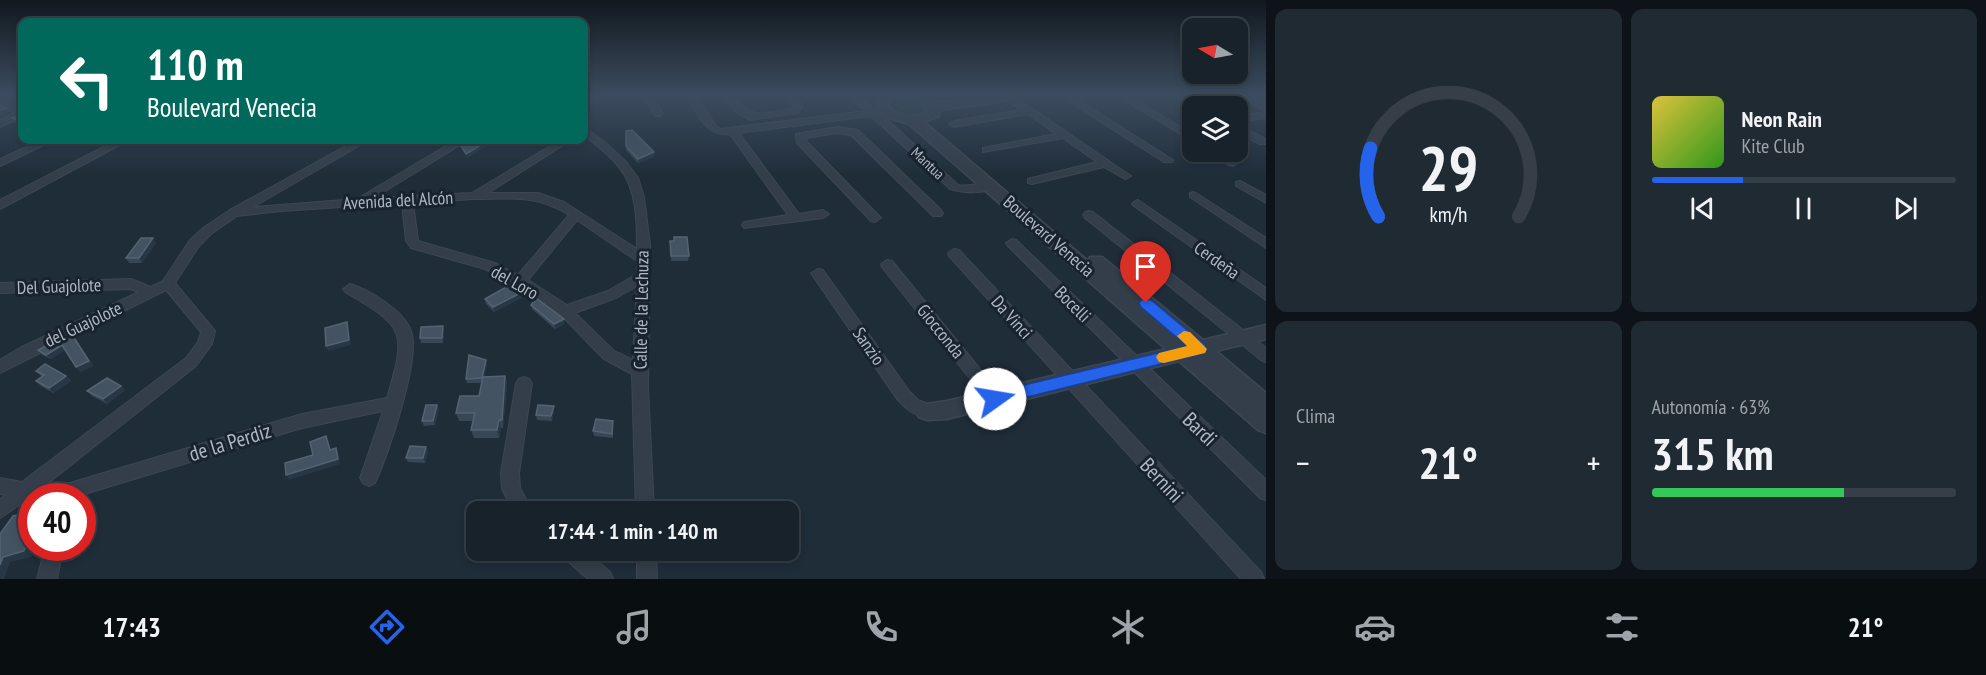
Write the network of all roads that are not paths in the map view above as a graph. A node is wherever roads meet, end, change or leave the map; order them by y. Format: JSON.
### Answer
{"nodes":[{"id":1,"x":708,"y":122,"type":"edge"},
{"id":2,"x":782,"y":122,"type":"edge"},
{"id":3,"x":806,"y":122,"type":"edge"},
{"id":4,"x":814,"y":122,"type":"edge"},
{"id":5,"x":889,"y":122,"type":"edge"},
{"id":6,"x":934,"y":122,"type":"edge"},
{"id":7,"x":936,"y":122,"type":"edge"},
{"id":8,"x":966,"y":122,"type":"edge"},
{"id":9,"x":1046,"y":122,"type":"edge"},
{"id":10,"x":1108,"y":122,"type":"edge"},
{"id":11,"x":1166,"y":122,"type":"edge"},
{"id":12,"x":954,"y":124,"type":"dead end"},
{"id":13,"x":785,"y":125,"type":"junction"},
{"id":14,"x":733,"y":131,"type":"junction"},
{"id":15,"x":822,"y":131,"type":"junction"},
{"id":16,"x":1182,"y":132,"type":"edge"},
{"id":17,"x":588,"y":133,"type":"edge"},
{"id":18,"x":1248,"y":134,"type":"edge"},
{"id":19,"x":1065,"y":135,"type":"junction"},
{"id":20,"x":1263,"y":142,"type":"dead end"},
{"id":21,"x":40,"y":144,"type":"edge"},
{"id":22,"x":116,"y":144,"type":"edge"},
{"id":23,"x":357,"y":144,"type":"edge"},
{"id":24,"x":456,"y":144,"type":"edge"},
{"id":25,"x":559,"y":144,"type":"edge"},
{"id":26,"x":987,"y":150,"type":"dead end"},
{"id":27,"x":1168,"y":160,"type":"dead end"},
{"id":28,"x":0,"y":163,"type":"edge"},
{"id":29,"x":1106,"y":163,"type":"junction"},
{"id":30,"x":1125,"y":176,"type":"dead end"},
{"id":31,"x":1032,"y":181,"type":"dead end"},
{"id":32,"x":1240,"y":184,"type":"dead end"},
{"id":33,"x":991,"y":186,"type":"junction"},
{"id":34,"x":1194,"y":195,"type":"dead end"},
{"id":35,"x":474,"y":196,"type":"junction"},
{"id":36,"x":407,"y":200,"type":"junction"},
{"id":37,"x":1266,"y":200,"type":"edge"},
{"id":38,"x":359,"y":202,"type":"junction"},
{"id":39,"x":1138,"y":204,"type":"dead end"},
{"id":40,"x":0,"y":205,"type":"edge"},
{"id":41,"x":234,"y":213,"type":"junction"},
{"id":42,"x":937,"y":213,"type":"dead end"},
{"id":43,"x":576,"y":214,"type":"junction"},
{"id":44,"x":823,"y":214,"type":"dead end"},
{"id":45,"x":1089,"y":215,"type":"dead end"},
{"id":46,"x":795,"y":217,"type":"junction"},
{"id":47,"x":875,"y":218,"type":"dead end"},
{"id":48,"x":748,"y":225,"type":"dead end"},
{"id":49,"x":1012,"y":243,"type":"dead end"},
{"id":50,"x":1266,"y":244,"type":"edge"},
{"id":51,"x":954,"y":253,"type":"dead end"},
{"id":52,"x":644,"y":260,"type":"junction"},
{"id":53,"x":887,"y":264,"type":"dead end"},
{"id":54,"x":818,"y":273,"type":"dead end"},
{"id":55,"x":643,"y":277,"type":"junction"},
{"id":56,"x":520,"y":281,"type":"junction"},
{"id":57,"x":168,"y":284,"type":"junction"},
{"id":58,"x":0,"y":288,"type":"edge"},
{"id":59,"x":350,"y":289,"type":"dead end"},
{"id":60,"x":152,"y":292,"type":"junction"},
{"id":61,"x":1266,"y":295,"type":"edge"},
{"id":62,"x":565,"y":311,"type":"junction"},
{"id":63,"x":1266,"y":332,"type":"edge"},
{"id":64,"x":1243,"y":337,"type":"junction"},
{"id":65,"x":1191,"y":351,"type":"junction"},
{"id":66,"x":1266,"y":356,"type":"edge"},
{"id":67,"x":1134,"y":365,"type":"junction"},
{"id":68,"x":0,"y":367,"type":"edge"},
{"id":69,"x":640,"y":371,"type":"junction"},
{"id":70,"x":1070,"y":381,"type":"junction"},
{"id":71,"x":524,"y":383,"type":"dead end"},
{"id":72,"x":995,"y":399,"type":"junction"},
{"id":73,"x":393,"y":403,"type":"junction"},
{"id":74,"x":1266,"y":405,"type":"edge"},
{"id":75,"x":927,"y":411,"type":"joint"},
{"id":76,"x":1266,"y":424,"type":"edge"},
{"id":77,"x":369,"y":478,"type":"dead end"},
{"id":78,"x":35,"y":483,"type":"edge"},
{"id":79,"x":0,"y":486,"type":"edge"},
{"id":80,"x":96,"y":486,"type":"edge"},
{"id":81,"x":18,"y":490,"type":"edge"},
{"id":82,"x":1266,"y":492,"type":"edge"},
{"id":83,"x":18,"y":496,"type":"edge"},
{"id":84,"x":518,"y":501,"type":"edge"},
{"id":85,"x":645,"y":501,"type":"edge"},
{"id":86,"x":0,"y":510,"type":"edge"},
{"id":87,"x":51,"y":561,"type":"edge"},
{"id":88,"x":582,"y":561,"type":"edge"},
{"id":89,"x":646,"y":561,"type":"edge"},
{"id":90,"x":47,"y":579,"type":"edge"},
{"id":91,"x":603,"y":579,"type":"edge"},
{"id":92,"x":647,"y":579,"type":"edge"},
{"id":93,"x":1254,"y":579,"type":"edge"}],
"edges":[{"from":1,"to":14,"type":"street"},
{"from":2,"to":13,"type":"street"},
{"from":3,"to":13,"type":"street"},
{"from":4,"to":15,"type":"street"},
{"from":5,"to":33,"type":"street","name":"Mantua"},
{"from":6,"to":33,"type":"street","name":"Boulevard Venecia"},
{"from":7,"to":65,"type":"street","name":"Boulevard Venecia"},
{"from":8,"to":12,"type":"street"},
{"from":9,"to":19,"type":"street"},
{"from":10,"to":27,"type":"street"},
{"from":11,"to":16,"type":"street"},
{"from":13,"to":14,"type":"street"},
{"from":14,"to":46,"type":"street"},
{"from":15,"to":42,"type":"street"},
{"from":15,"to":47,"type":"street"},
{"from":17,"to":52,"type":"street","name":"Calle de la Lechuza"},
{"from":18,"to":20,"type":"street"},
{"from":19,"to":26,"type":"street"},
{"from":19,"to":29,"type":"street"},
{"from":21,"to":28,"type":"street"},
{"from":22,"to":40,"type":"street"},
{"from":23,"to":41,"type":"street"},
{"from":24,"to":38,"type":"street"},
{"from":25,"to":35,"type":"street"},
{"from":29,"to":30,"type":"street"},
{"from":29,"to":31,"type":"street"},
{"from":32,"to":37,"type":"street"},
{"from":33,"to":65,"type":"street","name":"Boulevard Venecia"},
{"from":34,"to":50,"type":"street"},
{"from":35,"to":36,"type":"street","name":"Avenida del Alcón"},
{"from":35,"to":43,"type":"street","name":"Avenida del Alcón"},
{"from":36,"to":38,"type":"street","name":"Avenida del Alcón"},
{"from":36,"to":56,"type":"street","name":"del Loro"},
{"from":38,"to":41,"type":"street","name":"Avenida del Alcón"},
{"from":39,"to":61,"type":"street","name":"Cerdeña"},
{"from":41,"to":57,"type":"street","name":"Avenida del Alcón"},
{"from":43,"to":52,"type":"street","name":"Avenida del Alcón"},
{"from":43,"to":56,"type":"street"},
{"from":44,"to":46,"type":"street"},
{"from":45,"to":64,"type":"street"},
{"from":46,"to":48,"type":"street"},
{"from":49,"to":67,"type":"street","name":"Bocelli"},
{"from":51,"to":70,"type":"street","name":"Da Vinci"},
{"from":52,"to":55,"type":"street","name":"Calle de la Lechuza"},
{"from":53,"to":72,"type":"street","name":"Giocconda"},
{"from":54,"to":75,"type":"street","name":"Sanzio"},
{"from":55,"to":62,"type":"street"},
{"from":55,"to":69,"type":"street","name":"Calle de la Lechuza"},
{"from":56,"to":62,"type":"street","name":"del Loro"},
{"from":57,"to":60,"type":"street","name":"del Guajolote"},
{"from":57,"to":78,"type":"street"},
{"from":58,"to":60,"type":"street","name":"Del Guajolote"},
{"from":59,"to":73,"type":"street"},
{"from":60,"to":68,"type":"street","name":"del Guajolote"},
{"from":62,"to":69,"type":"street","name":"del Loro"},
{"from":63,"to":64,"type":"street"},
{"from":64,"to":65,"type":"street"},
{"from":64,"to":66,"type":"street"},
{"from":65,"to":67,"type":"street"},
{"from":65,"to":74,"type":"street","name":"Boulevard Venecia"},
{"from":65,"to":76,"type":"street","name":"Boulevard Venecia"},
{"from":67,"to":70,"type":"street"},
{"from":67,"to":82,"type":"street","name":"Bardi"},
{"from":69,"to":85,"type":"street","name":"Calle de la Lechuza"},
{"from":70,"to":72,"type":"street"},
{"from":70,"to":93,"type":"street","name":"Bernini"},
{"from":71,"to":84,"type":"street"},
{"from":72,"to":75,"type":"street"},
{"from":73,"to":77,"type":"street"},
{"from":73,"to":80,"type":"street","name":"de la Perdiz"},
{"from":79,"to":81,"type":"street"},
{"from":83,"to":86,"type":"street"},
{"from":87,"to":90,"type":"street"},
{"from":88,"to":91,"type":"street"},
{"from":89,"to":92,"type":"street"}]}
